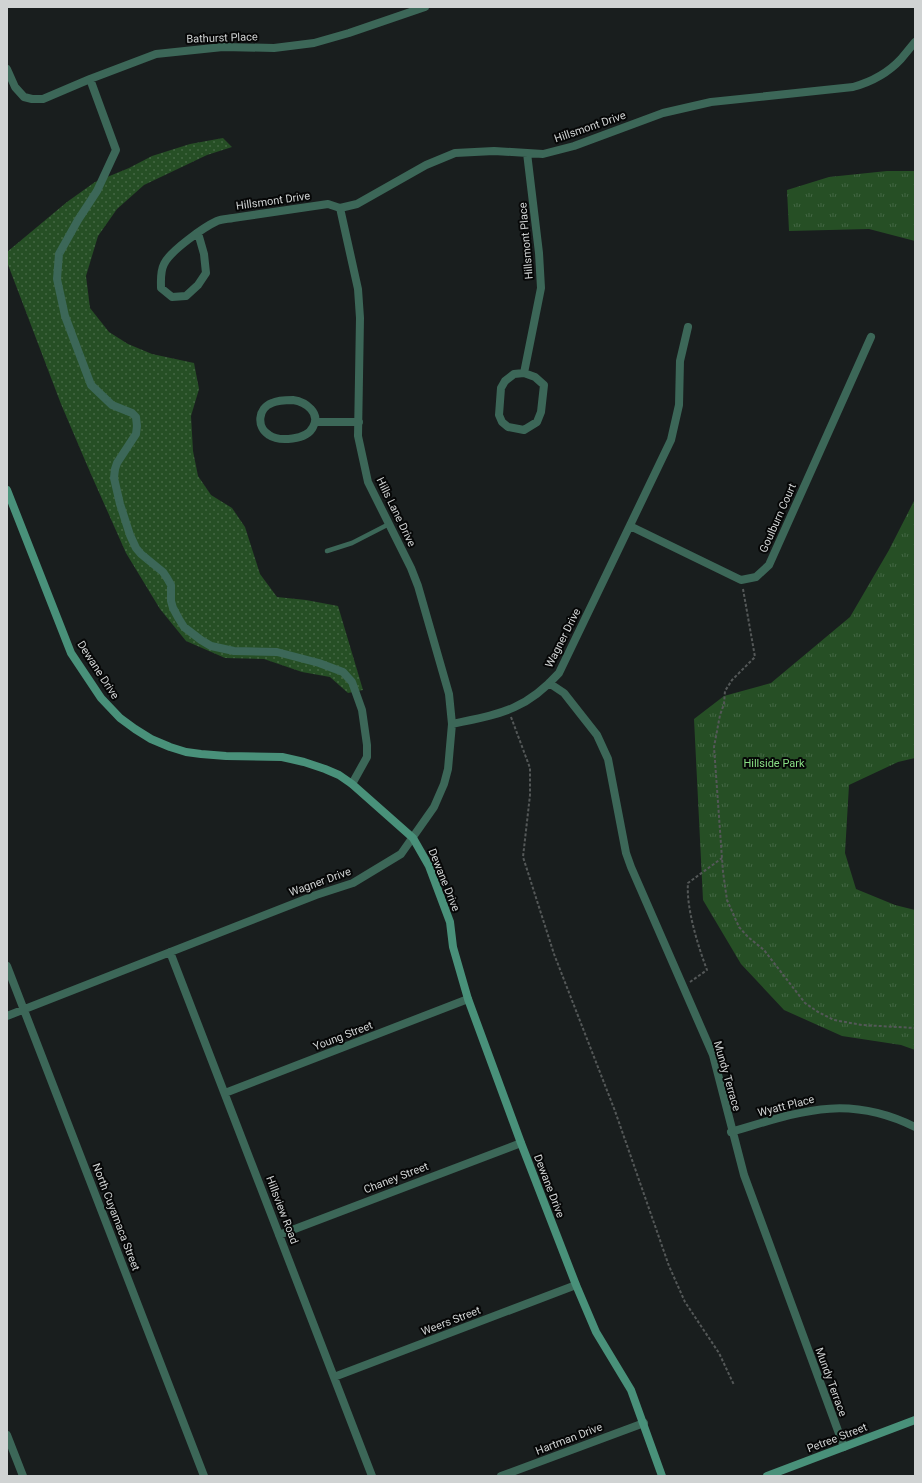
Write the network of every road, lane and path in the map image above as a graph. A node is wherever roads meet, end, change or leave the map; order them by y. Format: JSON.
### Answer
{"nodes":[{"id":1,"x":425,"y":7,"type":"edge"},
{"id":2,"x":915,"y":42,"type":"edge"},
{"id":3,"x":7,"y":69,"type":"edge"},
{"id":4,"x":90,"y":79,"type":"junction"},
{"id":5,"x":527,"y":153,"type":"junction"},
{"id":6,"x":340,"y":208,"type":"junction"},
{"id":7,"x":198,"y":233,"type":"junction"},
{"id":8,"x":688,"y":328,"type":"dead end"},
{"id":9,"x":871,"y":337,"type":"dead end"},
{"id":10,"x":524,"y":374,"type":"junction"},
{"id":11,"x":315,"y":422,"type":"junction"},
{"id":12,"x":358,"y":422,"type":"junction"},
{"id":13,"x":7,"y":490,"type":"edge"},
{"id":14,"x":389,"y":524,"type":"junction"},
{"id":15,"x":630,"y":526,"type":"junction"},
{"id":16,"x":327,"y":551,"type":"dead end"},
{"id":17,"x":741,"y":580,"type":"junction"},
{"id":18,"x":549,"y":683,"type":"junction"},
{"id":19,"x":509,"y":711,"type":"junction"},
{"id":20,"x":452,"y":724,"type":"junction"},
{"id":21,"x":352,"y":784,"type":"junction"},
{"id":22,"x":414,"y":838,"type":"junction"},
{"id":23,"x":722,"y":858,"type":"junction"},
{"id":24,"x":170,"y":952,"type":"junction"},
{"id":25,"x":7,"y":966,"type":"edge"},
{"id":26,"x":683,"y":988,"type":"junction"},
{"id":27,"x":468,"y":999,"type":"junction"},
{"id":28,"x":24,"y":1009,"type":"junction"},
{"id":29,"x":7,"y":1016,"type":"edge"},
{"id":30,"x":915,"y":1028,"type":"edge"},
{"id":31,"x":225,"y":1093,"type":"junction"},
{"id":32,"x":915,"y":1127,"type":"edge"},
{"id":33,"x":731,"y":1132,"type":"junction"},
{"id":34,"x":521,"y":1143,"type":"junction"},
{"id":35,"x":279,"y":1235,"type":"junction"},
{"id":36,"x":576,"y":1285,"type":"junction"},
{"id":37,"x":334,"y":1377,"type":"junction"},
{"id":38,"x":734,"y":1385,"type":"dead end"},
{"id":39,"x":915,"y":1420,"type":"edge"},
{"id":40,"x":644,"y":1423,"type":"junction"},
{"id":41,"x":7,"y":1435,"type":"edge"},
{"id":42,"x":844,"y":1447,"type":"junction"},
{"id":43,"x":23,"y":1476,"type":"edge"},
{"id":44,"x":204,"y":1476,"type":"edge"},
{"id":45,"x":372,"y":1476,"type":"edge"},
{"id":46,"x":501,"y":1476,"type":"edge"},
{"id":47,"x":662,"y":1476,"type":"edge"},
{"id":48,"x":767,"y":1476,"type":"edge"}],
"edges":[{"from":1,"to":4,"type":"street","name":"Bathurst Place"},
{"from":2,"to":5,"type":"street","name":"Hillsmont Drive"},
{"from":3,"to":4,"type":"street","name":"Bathurst Place"},
{"from":4,"to":21,"type":"street"},
{"from":5,"to":6,"type":"street","name":"Hillsmont Drive"},
{"from":5,"to":10,"type":"street","name":"Hillsmont Place"},
{"from":6,"to":7,"type":"street","name":"Hillsmont Drive"},
{"from":6,"to":12,"type":"street","name":"Hills Lane Drive"},
{"from":7,"to":7,"type":"street","name":"Hillsmont Drive"},
{"from":8,"to":15,"type":"street","name":"Wagner Drive"},
{"from":9,"to":17,"type":"street","name":"Goulburn Court"},
{"from":10,"to":10,"type":"street"},
{"from":11,"to":11,"type":"street"},
{"from":11,"to":12,"type":"street"},
{"from":12,"to":14,"type":"street","name":"Hills Lane Drive"},
{"from":13,"to":21,"type":"street","name":"Dewane Drive"},
{"from":14,"to":16,"type":"lane"},
{"from":14,"to":20,"type":"street","name":"Hills Lane Drive"},
{"from":15,"to":17,"type":"street"},
{"from":15,"to":18,"type":"street","name":"Wagner Drive"},
{"from":17,"to":23,"type":"path"},
{"from":18,"to":19,"type":"street","name":"Wagner Drive"},
{"from":18,"to":26,"type":"street","name":"Mundy Terrace"},
{"from":19,"to":20,"type":"street","name":"Wagner Drive"},
{"from":19,"to":38,"type":"path"},
{"from":20,"to":22,"type":"street","name":"Wagner Drive"},
{"from":21,"to":22,"type":"street","name":"Dewane Drive"},
{"from":22,"to":24,"type":"street","name":"Wagner Drive"},
{"from":22,"to":27,"type":"street","name":"Dewane Drive"},
{"from":23,"to":26,"type":"path"},
{"from":23,"to":30,"type":"path"},
{"from":24,"to":28,"type":"street","name":"Wagner Drive"},
{"from":24,"to":31,"type":"street","name":"Hillsview Road"},
{"from":25,"to":28,"type":"street","name":"North Cuyamaca Street"},
{"from":26,"to":33,"type":"street","name":"Mundy Terrace"},
{"from":27,"to":31,"type":"street","name":"Young Street"},
{"from":27,"to":34,"type":"street","name":"Dewane Drive"},
{"from":28,"to":29,"type":"street","name":"Wagner Drive"},
{"from":28,"to":44,"type":"street","name":"North Cuyamaca Street"},
{"from":31,"to":35,"type":"street","name":"Hillsview Road"},
{"from":32,"to":33,"type":"street","name":"Wyatt Place"},
{"from":33,"to":42,"type":"street","name":"Mundy Terrace"},
{"from":34,"to":35,"type":"street","name":"Chaney Street"},
{"from":34,"to":36,"type":"street","name":"Dewane Drive"},
{"from":35,"to":37,"type":"street","name":"Hillsview Road"},
{"from":36,"to":37,"type":"street","name":"Weers Street"},
{"from":36,"to":40,"type":"street","name":"Dewane Drive"},
{"from":37,"to":45,"type":"street","name":"Hillsview Road"},
{"from":39,"to":42,"type":"street","name":"Petree Street"},
{"from":40,"to":46,"type":"street","name":"Hartman Drive"},
{"from":40,"to":47,"type":"street","name":"Dewane Drive"},
{"from":41,"to":43,"type":"street"},
{"from":42,"to":48,"type":"street","name":"Petree Street"}]}
